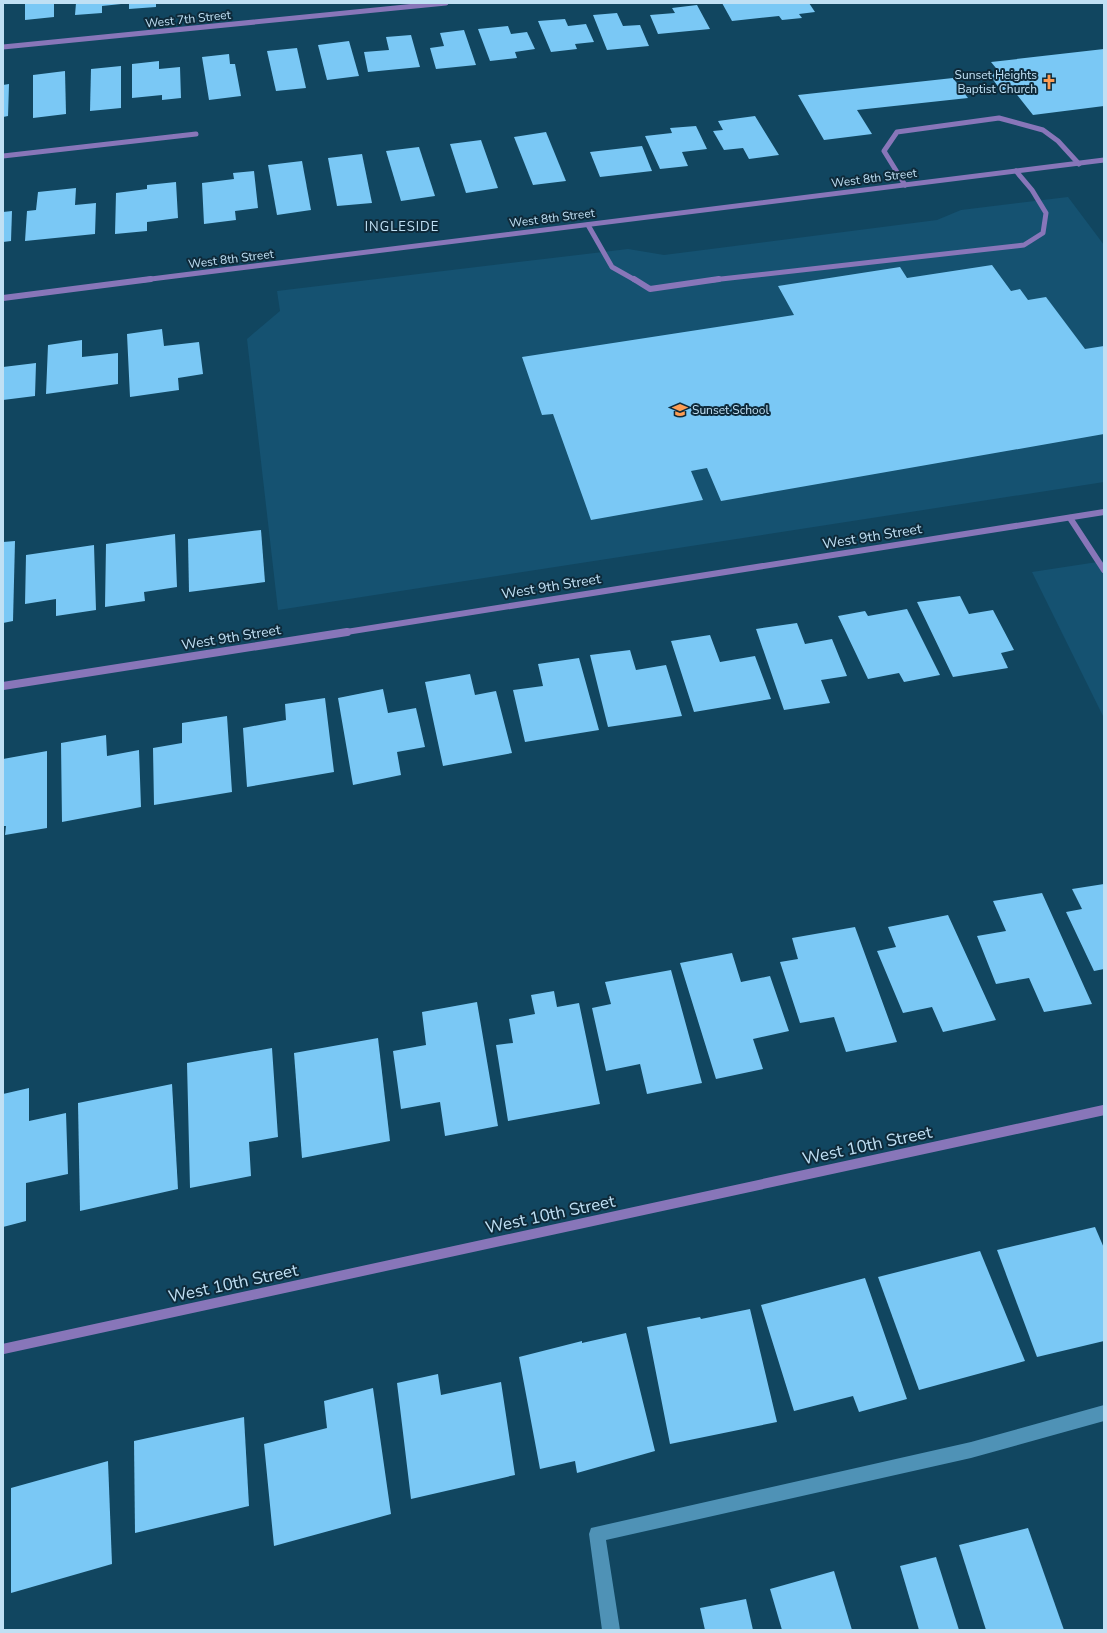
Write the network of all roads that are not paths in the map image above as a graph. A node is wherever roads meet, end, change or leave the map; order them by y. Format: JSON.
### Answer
{"nodes":[{"id":1,"x":446,"y":3,"type":"edge"},
{"id":2,"x":3,"y":47,"type":"edge"},
{"id":3,"x":196,"y":134,"type":"dead end"},
{"id":4,"x":3,"y":156,"type":"edge"},
{"id":5,"x":1104,"y":160,"type":"edge"},
{"id":6,"x":1079,"y":164,"type":"junction"},
{"id":7,"x":1016,"y":171,"type":"junction"},
{"id":8,"x":905,"y":185,"type":"junction"},
{"id":9,"x":588,"y":225,"type":"junction"},
{"id":10,"x":3,"y":298,"type":"edge"},
{"id":11,"x":1104,"y":512,"type":"edge"},
{"id":12,"x":1070,"y":518,"type":"junction"},
{"id":13,"x":1104,"y":570,"type":"edge"},
{"id":14,"x":3,"y":686,"type":"edge"},
{"id":15,"x":1104,"y":1110,"type":"edge"},
{"id":16,"x":3,"y":1349,"type":"edge"}],
"edges":[{"from":1,"to":2,"type":"street","name":"West 7th Street"},
{"from":3,"to":4,"type":"street"},
{"from":5,"to":6,"type":"street","name":"West 8th Street"},
{"from":6,"to":7,"type":"street","name":"West 8th Street"},
{"from":6,"to":8,"type":"street"},
{"from":7,"to":8,"type":"street","name":"West 8th Street"},
{"from":7,"to":9,"type":"street"},
{"from":8,"to":9,"type":"street","name":"West 8th Street"},
{"from":9,"to":10,"type":"street","name":"West 8th Street"},
{"from":11,"to":12,"type":"street","name":"West 9th Street"},
{"from":12,"to":13,"type":"street"},
{"from":12,"to":14,"type":"street","name":"West 9th Street"},
{"from":15,"to":16,"type":"street","name":"West 10th Street"}]}
